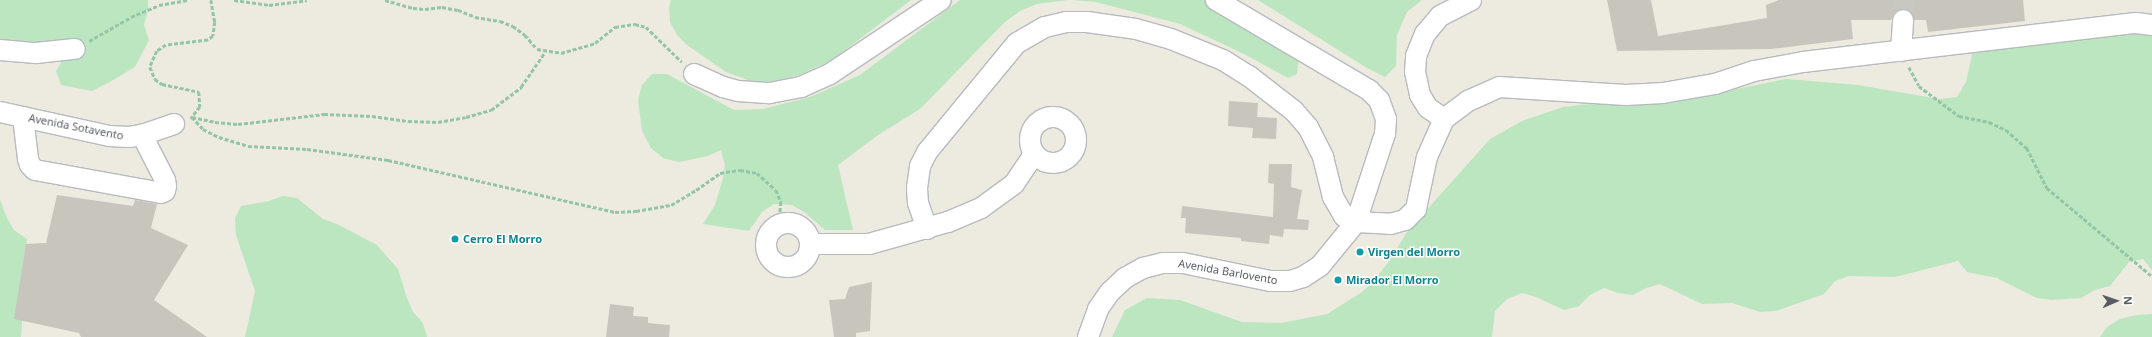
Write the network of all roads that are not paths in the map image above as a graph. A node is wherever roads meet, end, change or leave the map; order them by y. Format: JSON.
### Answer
{"nodes":[{"id":1,"x":941,"y":0,"type":"edge"},
{"id":2,"x":1216,"y":0,"type":"edge"},
{"id":3,"x":1471,"y":0,"type":"edge"},
{"id":4,"x":1903,"y":20,"type":"tunnel mouth"},
{"id":5,"x":2152,"y":25,"type":"edge"},
{"id":6,"x":75,"y":49,"type":"road end"},
{"id":7,"x":0,"y":50,"type":"edge"},
{"id":8,"x":1901,"y":51,"type":"junction"},
{"id":9,"x":694,"y":74,"type":"road end"},
{"id":10,"x":0,"y":112,"type":"edge"},
{"id":11,"x":23,"y":117,"type":"junction"},
{"id":12,"x":1444,"y":119,"type":"junction"},
{"id":13,"x":183,"y":120,"type":"road end"},
{"id":14,"x":142,"y":136,"type":"junction"},
{"id":15,"x":1034,"y":154,"type":"dead end"},
{"id":16,"x":1356,"y":222,"type":"junction"},
{"id":17,"x":927,"y":229,"type":"junction"},
{"id":18,"x":810,"y":244,"type":"junction"},
{"id":19,"x":1088,"y":337,"type":"edge"}],
"edges":[{"from":1,"to":9,"type":"street"},
{"from":2,"to":16,"type":"street"},
{"from":3,"to":12,"type":"street"},
{"from":4,"to":8,"type":"street"},
{"from":5,"to":8,"type":"street"},
{"from":6,"to":7,"type":"street"},
{"from":8,"to":12,"type":"street"},
{"from":10,"to":11,"type":"street","name":"Avenida Sotavento"},
{"from":11,"to":14,"type":"street","name":"Avenida Sotavento"},
{"from":11,"to":14,"type":"street"},
{"from":12,"to":16,"type":"street"},
{"from":13,"to":14,"type":"street","name":"Avenida Sotavento"},
{"from":15,"to":17,"type":"street"},
{"from":16,"to":17,"type":"street"},
{"from":16,"to":19,"type":"street","name":"Avenida Barlovento"},
{"from":17,"to":18,"type":"street"},
{"from":18,"to":18,"type":"street"}]}
